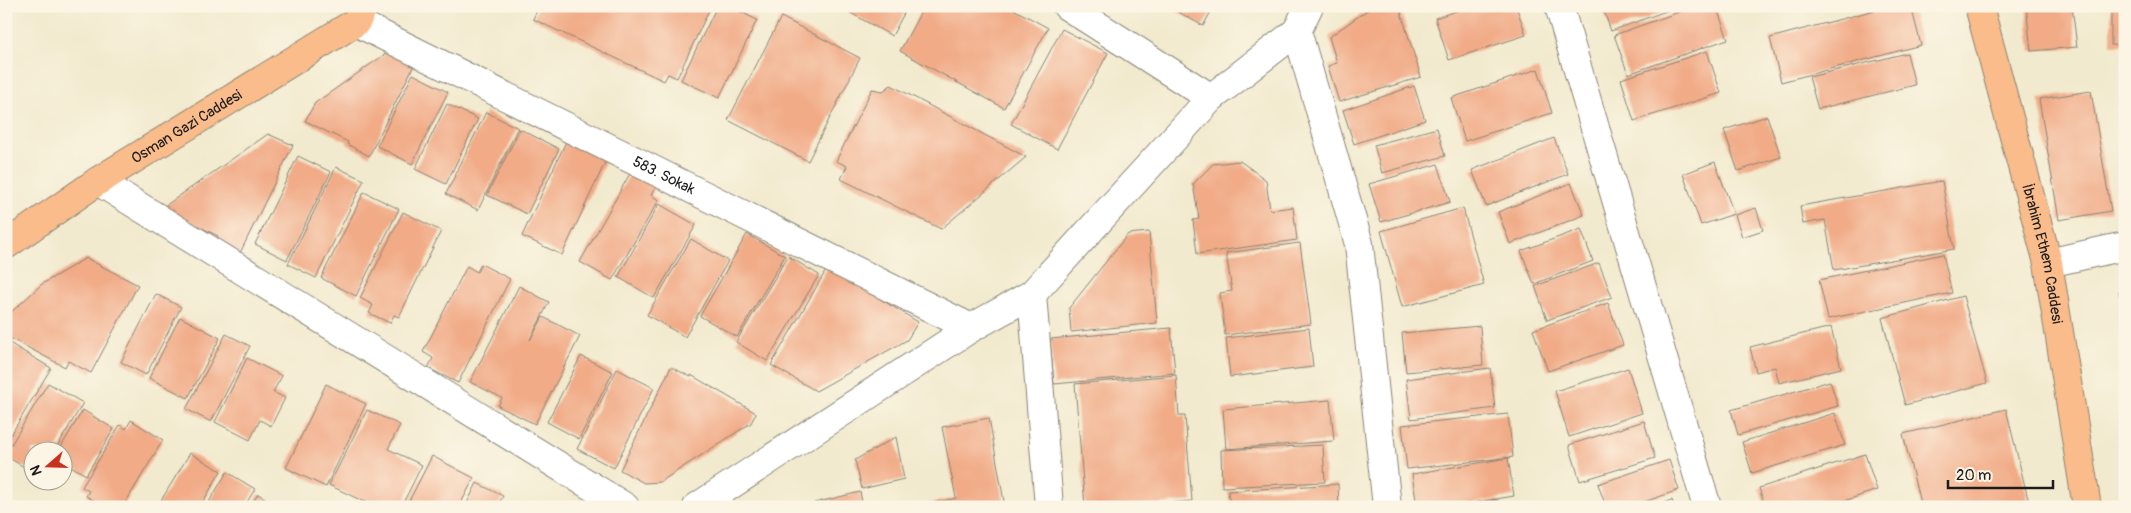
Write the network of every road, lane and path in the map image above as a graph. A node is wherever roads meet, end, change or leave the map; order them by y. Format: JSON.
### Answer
{"nodes":[{"id":1,"x":1067,"y":6,"type":"edge"},
{"id":2,"x":1309,"y":6,"type":"edge"},
{"id":3,"x":1559,"y":6,"type":"edge"},
{"id":4,"x":1979,"y":6,"type":"edge"},
{"id":5,"x":360,"y":14,"type":"edge"},
{"id":6,"x":1297,"y":31,"type":"junction"},
{"id":7,"x":1212,"y":98,"type":"junction"},
{"id":8,"x":98,"y":181,"type":"junction"},
{"id":9,"x":6,"y":245,"type":"edge"},
{"id":10,"x":2125,"y":246,"type":"edge"},
{"id":11,"x":2048,"y":263,"type":"junction"},
{"id":12,"x":1032,"y":294,"type":"junction"},
{"id":13,"x":971,"y":328,"type":"junction"},
{"id":14,"x":625,"y":507,"type":"edge"},
{"id":15,"x":697,"y":507,"type":"edge"},
{"id":16,"x":1049,"y":507,"type":"edge"},
{"id":17,"x":1386,"y":507,"type":"edge"},
{"id":18,"x":1707,"y":507,"type":"edge"},
{"id":19,"x":2087,"y":507,"type":"edge"}],
"edges":[{"from":1,"to":7,"type":"street"},
{"from":2,"to":6,"type":"street"},
{"from":3,"to":18,"type":"street"},
{"from":4,"to":11,"type":"main road","name":"İbrahim Ethem Caddesi"},
{"from":5,"to":8,"type":"main road","name":"Osman Gazi Caddesi"},
{"from":5,"to":13,"type":"street","name":"583. Sokak"},
{"from":6,"to":7,"type":"street"},
{"from":6,"to":17,"type":"street"},
{"from":7,"to":12,"type":"street"},
{"from":8,"to":9,"type":"main road","name":"Osman Gazi Caddesi"},
{"from":8,"to":14,"type":"street"},
{"from":10,"to":11,"type":"street"},
{"from":11,"to":19,"type":"main road","name":"İbrahim Ethem Caddesi"},
{"from":12,"to":13,"type":"street"},
{"from":12,"to":16,"type":"street"},
{"from":13,"to":15,"type":"street"}]}
